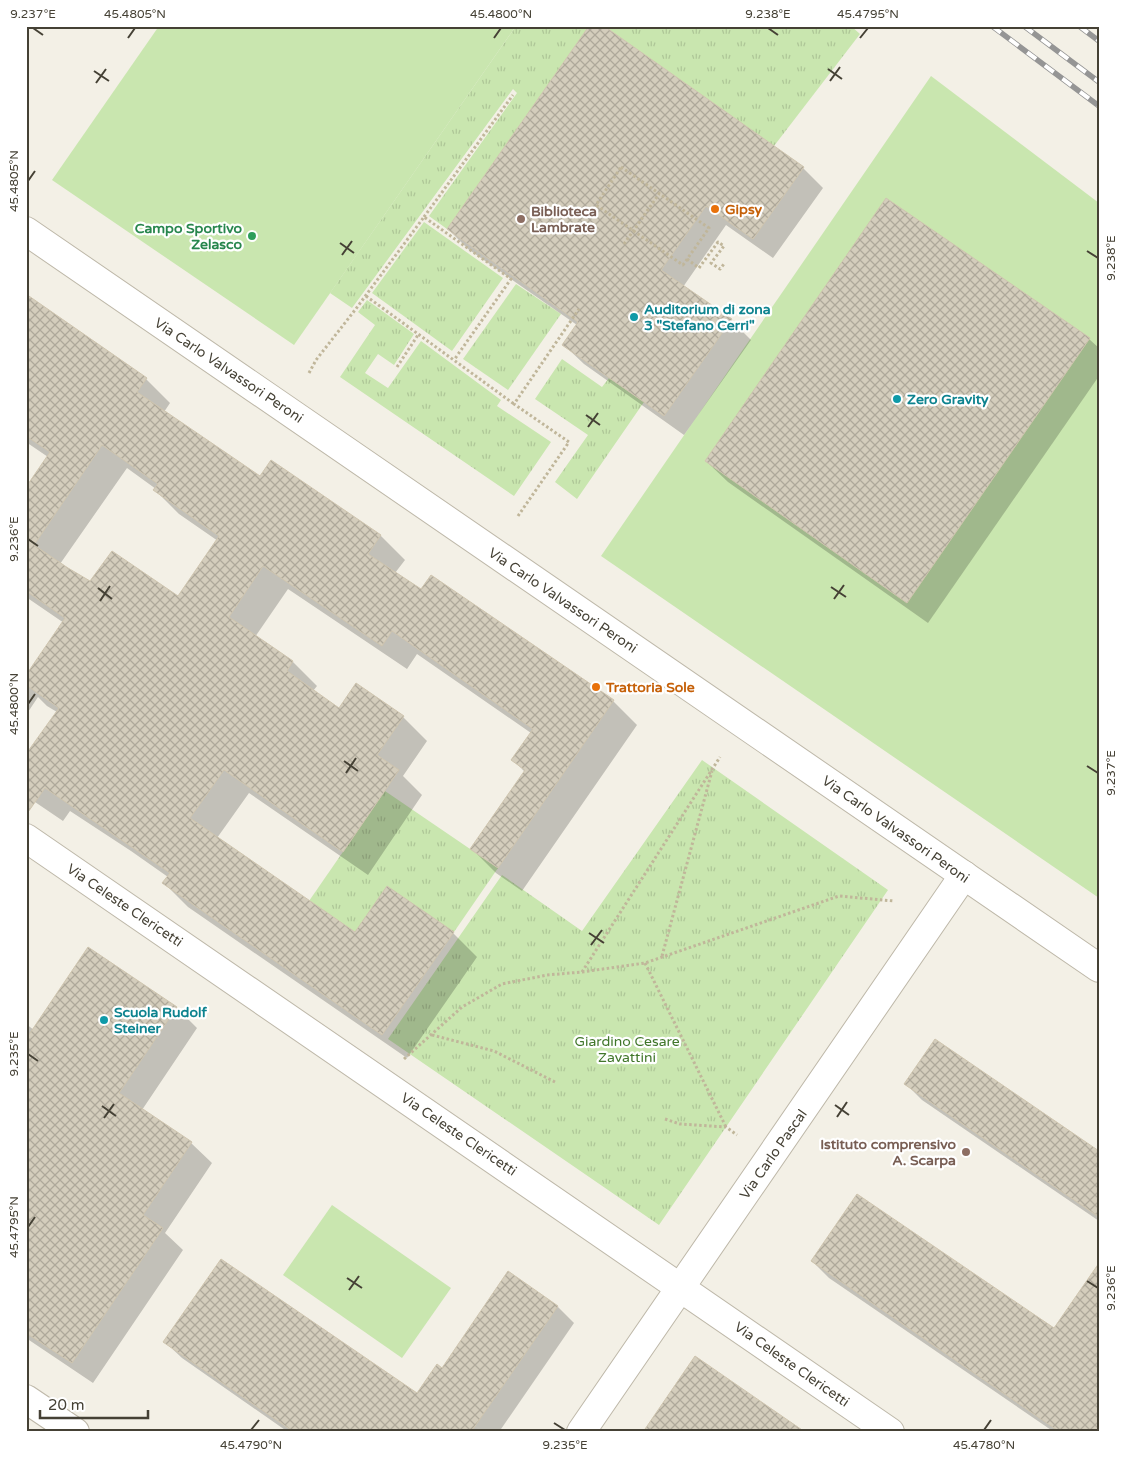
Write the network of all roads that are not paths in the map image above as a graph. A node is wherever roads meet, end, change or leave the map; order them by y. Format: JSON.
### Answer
{"nodes":[{"id":1,"x":26,"y":231,"type":"edge"},
{"id":2,"x":26,"y":838,"type":"edge"},
{"id":3,"x":964,"y":875,"type":"junction"},
{"id":4,"x":1099,"y":968,"type":"edge"},
{"id":5,"x":681,"y":1287,"type":"junction"},
{"id":6,"x":26,"y":1399,"type":"edge"},
{"id":7,"x":75,"y":1432,"type":"edge"},
{"id":8,"x":580,"y":1432,"type":"edge"},
{"id":9,"x":890,"y":1432,"type":"edge"}],
"edges":[{"from":1,"to":3,"type":"street","name":"Via Carlo Valvassori Peroni"},
{"from":2,"to":5,"type":"street","name":"Via Celeste Clericetti"},
{"from":3,"to":4,"type":"street","name":"Via Carlo Valvassori Peroni"},
{"from":3,"to":5,"type":"street","name":"Via Carlo Pascal"},
{"from":5,"to":8,"type":"street","name":"Via Carlo Pascal"},
{"from":5,"to":9,"type":"street","name":"Via Celeste Clericetti"},
{"from":6,"to":7,"type":"street"}]}
